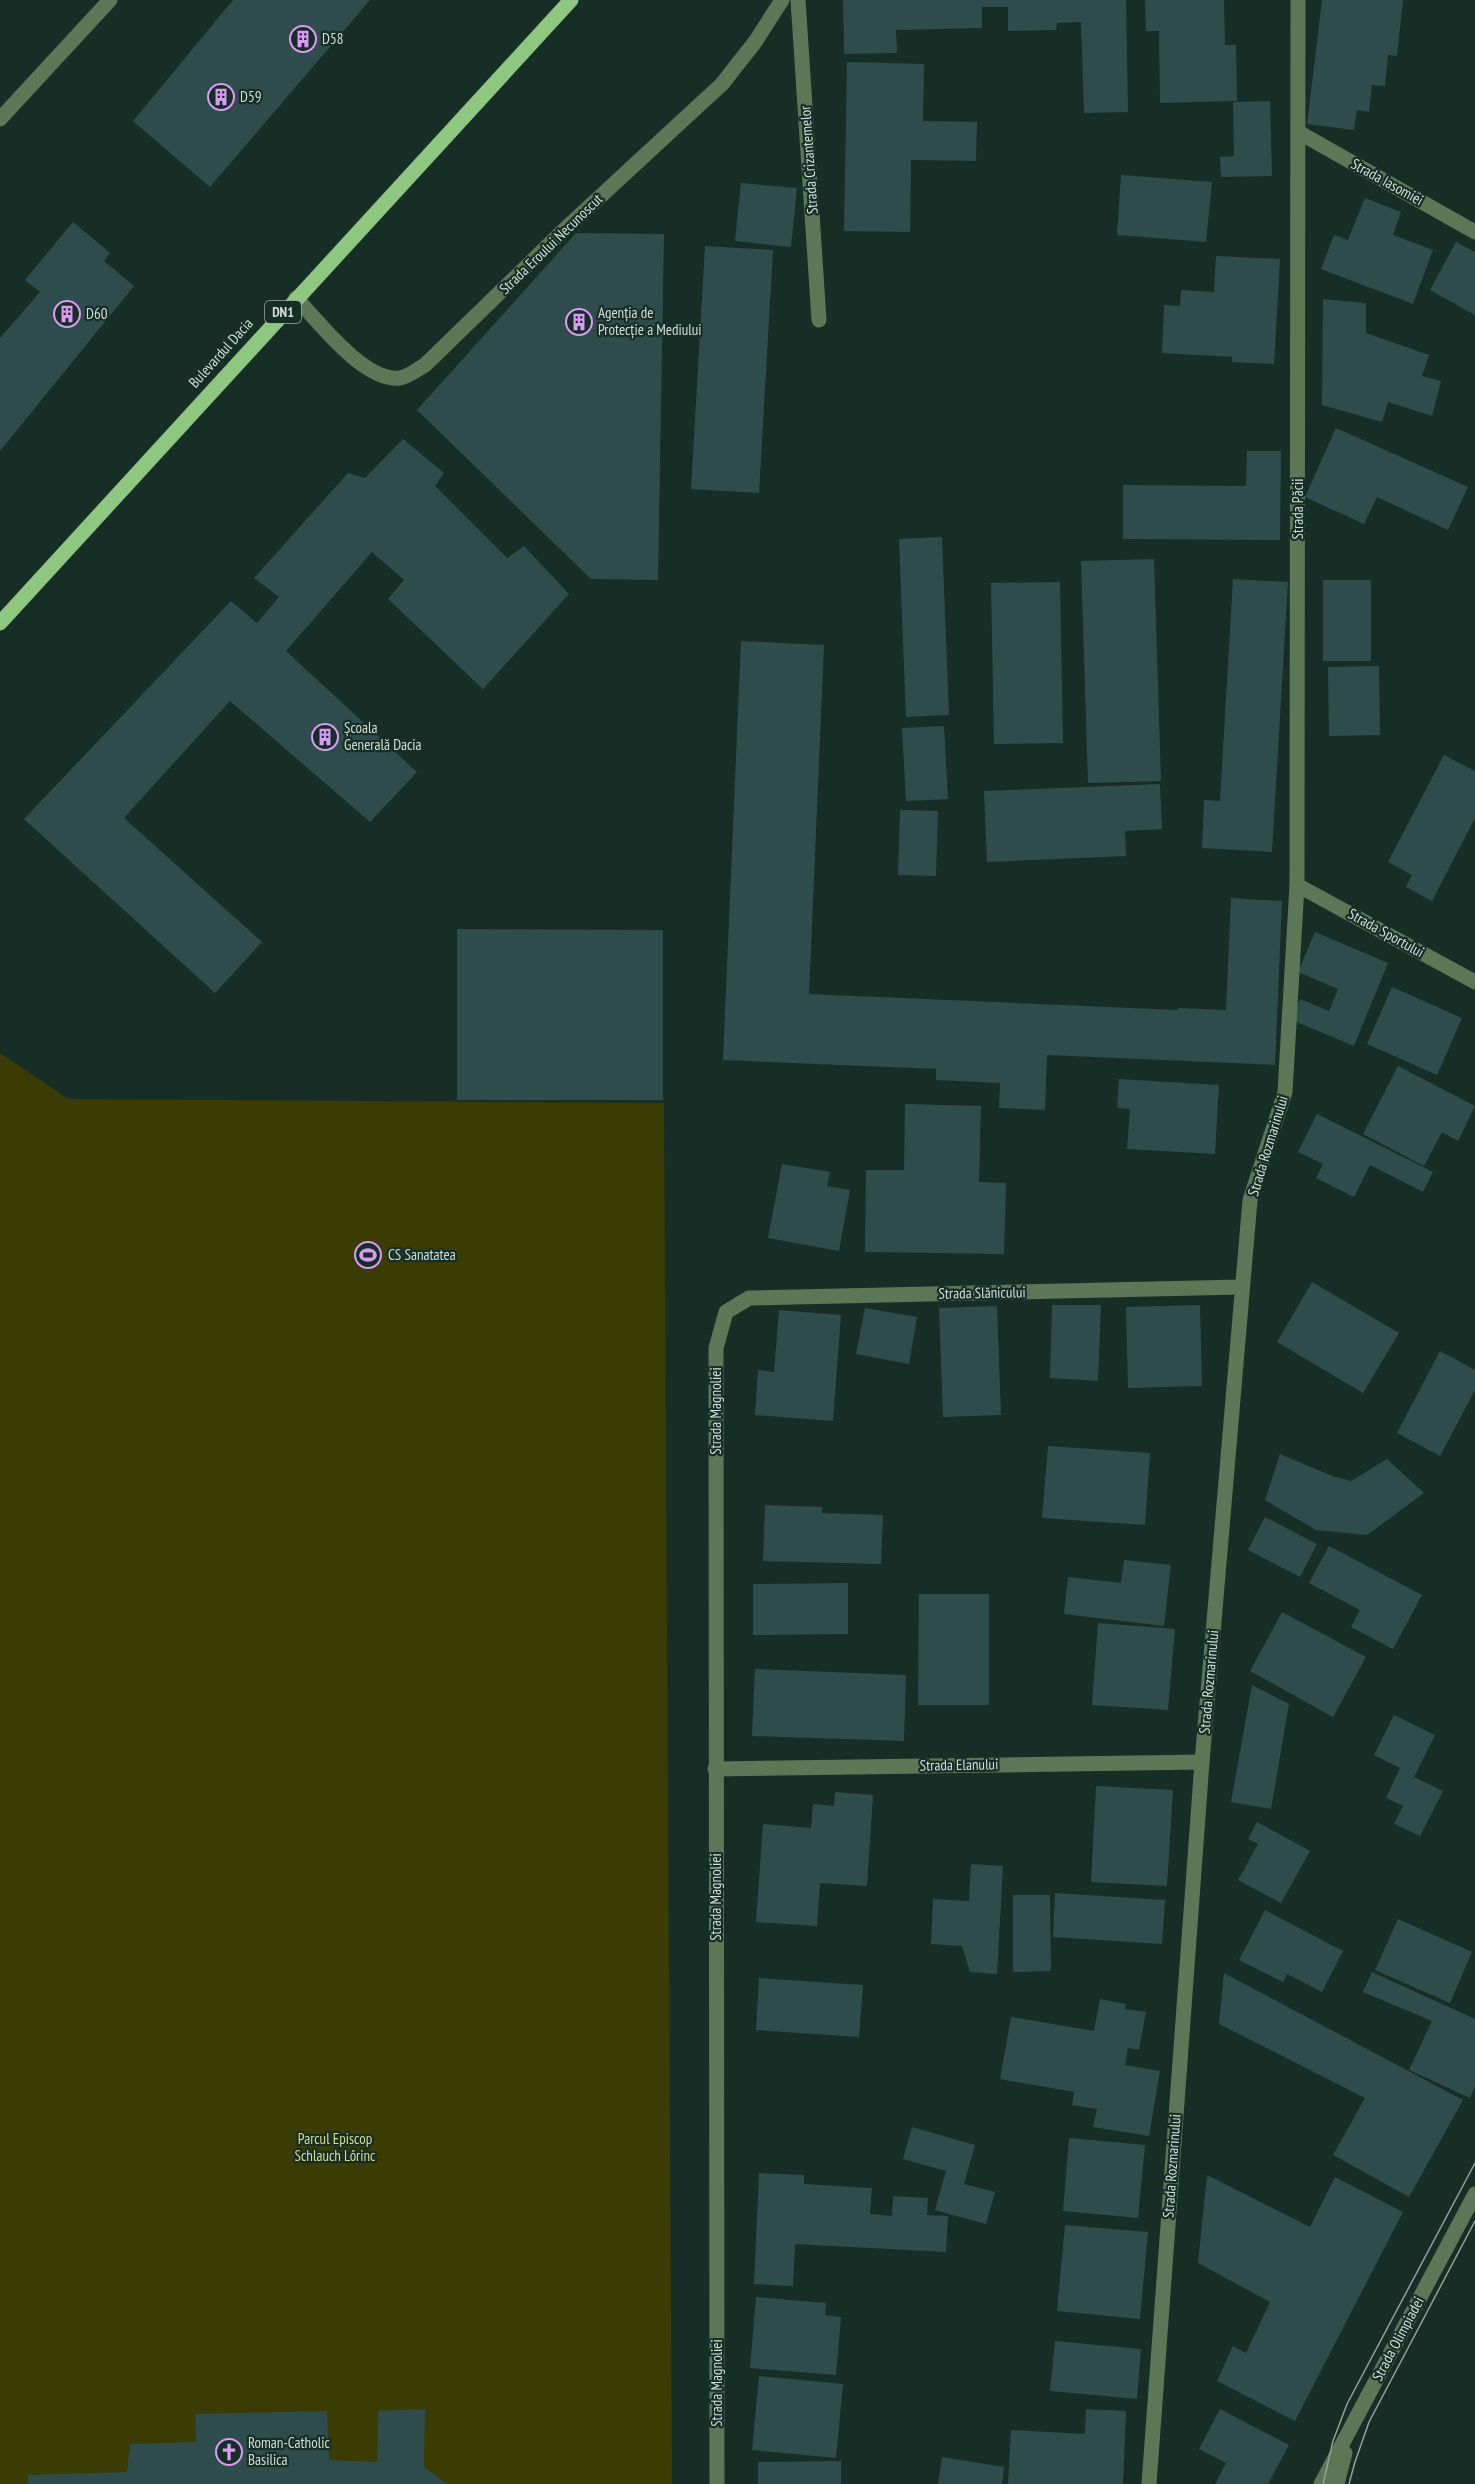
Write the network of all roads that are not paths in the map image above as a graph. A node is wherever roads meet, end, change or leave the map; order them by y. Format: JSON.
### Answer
{"nodes":[{"id":1,"x":110,"y":0,"type":"edge"},
{"id":2,"x":782,"y":0,"type":"edge"},
{"id":3,"x":798,"y":0,"type":"edge"},
{"id":4,"x":1298,"y":0,"type":"edge"},
{"id":5,"x":571,"y":1,"type":"edge"},
{"id":6,"x":0,"y":119,"type":"edge"},
{"id":7,"x":1299,"y":133,"type":"junction"},
{"id":8,"x":1475,"y":232,"type":"edge"},
{"id":9,"x":296,"y":298,"type":"junction"},
{"id":10,"x":819,"y":320,"type":"dead end"},
{"id":11,"x":0,"y":623,"type":"edge"},
{"id":12,"x":1297,"y":885,"type":"junction"},
{"id":13,"x":1475,"y":982,"type":"edge"},
{"id":14,"x":1242,"y":1287,"type":"junction"},
{"id":15,"x":726,"y":1312,"type":"joint"},
{"id":16,"x":1202,"y":1762,"type":"junction"},
{"id":17,"x":716,"y":1769,"type":"junction"},
{"id":18,"x":1475,"y":2194,"type":"edge"},
{"id":19,"x":1359,"y":2414,"type":"junction"},
{"id":20,"x":717,"y":2484,"type":"edge"},
{"id":21,"x":1149,"y":2484,"type":"edge"},
{"id":22,"x":1321,"y":2484,"type":"edge"},
{"id":23,"x":1337,"y":2484,"type":"edge"}],
"edges":[{"from":1,"to":6,"type":"street"},
{"from":2,"to":9,"type":"street","name":"Strada Eroului Necunoscut"},
{"from":3,"to":10,"type":"street","name":"Strada Crizantemelor"},
{"from":4,"to":7,"type":"street","name":"Strada Păcii"},
{"from":5,"to":9,"type":"main road","name":"Bulevardul Dacia","number":"DN1"},
{"from":7,"to":8,"type":"street","name":"Strada Iasomiei"},
{"from":7,"to":12,"type":"street","name":"Strada Păcii"},
{"from":9,"to":11,"type":"main road","name":"Bulevardul Dacia","number":"DN1"},
{"from":12,"to":13,"type":"street","name":"Strada Sportului"},
{"from":12,"to":14,"type":"street","name":"Strada Rozmarinului"},
{"from":14,"to":15,"type":"street","name":"Strada Slănicului"},
{"from":14,"to":16,"type":"street","name":"Strada Rozmarinului"},
{"from":15,"to":17,"type":"street","name":"Strada Magnoliei"},
{"from":16,"to":17,"type":"street","name":"Strada Elanului"},
{"from":16,"to":21,"type":"street","name":"Strada Rozmarinului"},
{"from":17,"to":20,"type":"street","name":"Strada Magnoliei"},
{"from":18,"to":19,"type":"street","name":"Strada Olimpiadei"},
{"from":19,"to":22,"type":"street","name":"Strada Olimpiadei"},
{"from":19,"to":23,"type":"street"}]}
